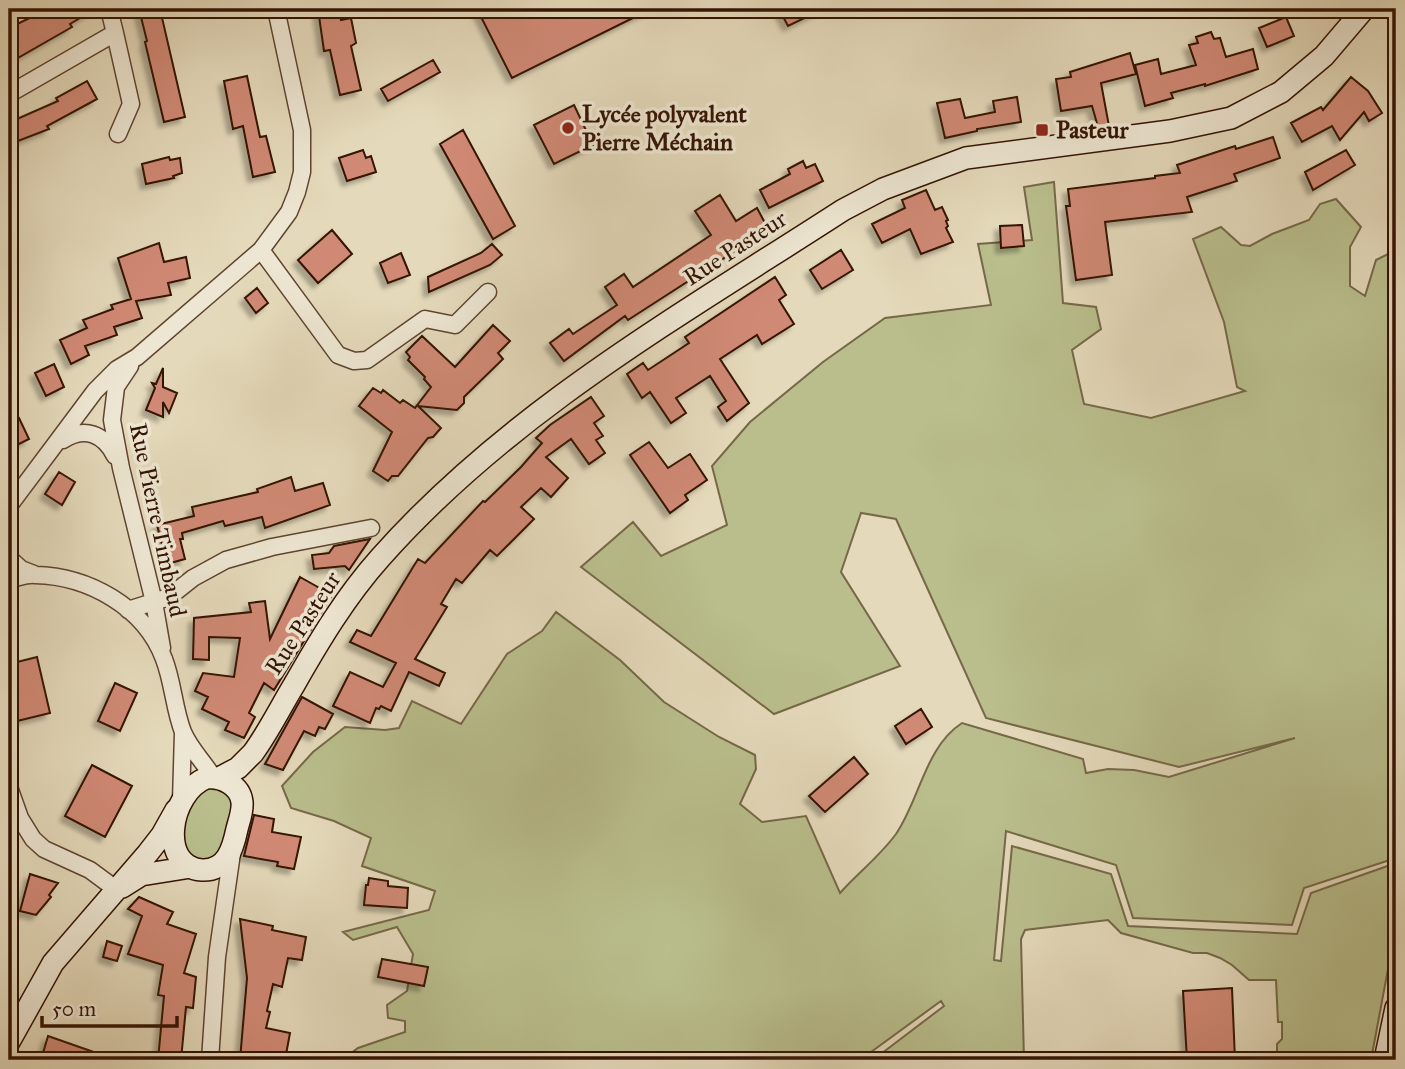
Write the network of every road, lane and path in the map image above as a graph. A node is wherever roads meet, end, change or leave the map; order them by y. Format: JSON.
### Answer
{"nodes":[{"id":1,"x":110,"y":9,"type":"edge"},
{"id":2,"x":276,"y":9,"type":"edge"},
{"id":3,"x":1364,"y":9,"type":"edge"},
{"id":4,"x":115,"y":33,"type":"junction"},
{"id":5,"x":9,"y":94,"type":"edge"},
{"id":6,"x":118,"y":134,"type":"dead end"},
{"id":7,"x":261,"y":250,"type":"junction"},
{"id":8,"x":488,"y":292,"type":"dead end"},
{"id":9,"x":137,"y":357,"type":"junction"},
{"id":10,"x":59,"y":442,"type":"junction"},
{"id":11,"x":121,"y":468,"type":"junction"},
{"id":12,"x":11,"y":496,"type":"edge"},
{"id":13,"x":371,"y":528,"type":"dead end"},
{"id":14,"x":9,"y":558,"type":"edge"},
{"id":15,"x":34,"y":575,"type":"junction"},
{"id":16,"x":9,"y":579,"type":"edge"},
{"id":17,"x":155,"y":602,"type":"junction"},
{"id":18,"x":128,"y":610,"type":"junction"},
{"id":19,"x":163,"y":657,"type":"junction"},
{"id":20,"x":183,"y":733,"type":"junction"},
{"id":21,"x":262,"y":741,"type":"junction"},
{"id":22,"x":216,"y":777,"type":"junction"},
{"id":23,"x":9,"y":787,"type":"edge"},
{"id":24,"x":178,"y":805,"type":"junction"},
{"id":25,"x":242,"y":806,"type":"junction"},
{"id":26,"x":232,"y":853,"type":"junction"},
{"id":27,"x":191,"y":867,"type":"junction"},
{"id":28,"x":117,"y":890,"type":"junction"},
{"id":29,"x":1395,"y":1018,"type":"edge"},
{"id":30,"x":9,"y":1042,"type":"edge"},
{"id":31,"x":210,"y":1060,"type":"edge"},
{"id":32,"x":1385,"y":1060,"type":"edge"}],
"edges":[{"from":1,"to":4,"type":"street"},
{"from":2,"to":7,"type":"street","name":"Rue Pierre Timbaud"},
{"from":3,"to":21,"type":"main road","name":"Rue Pasteur"},
{"from":4,"to":5,"type":"street"},
{"from":4,"to":6,"type":"street"},
{"from":7,"to":8,"type":"street"},
{"from":7,"to":9,"type":"street","name":"Rue Pierre Timbaud"},
{"from":9,"to":10,"type":"street","name":"Rue Pierre Timbaud"},
{"from":9,"to":11,"type":"street","name":"Rue Pierre Timbaud"},
{"from":10,"to":11,"type":"street"},
{"from":10,"to":12,"type":"street","name":"Rue Pierre Timbaud"},
{"from":11,"to":17,"type":"street","name":"Rue Pierre Timbaud"},
{"from":13,"to":17,"type":"street"},
{"from":14,"to":15,"type":"street"},
{"from":15,"to":16,"type":"street"},
{"from":15,"to":18,"type":"street"},
{"from":17,"to":18,"type":"street"},
{"from":17,"to":19,"type":"street","name":"Rue Pierre Timbaud"},
{"from":18,"to":19,"type":"street"},
{"from":19,"to":20,"type":"street"},
{"from":20,"to":22,"type":"street"},
{"from":20,"to":24,"type":"street"},
{"from":21,"to":22,"type":"main road","name":"Rue Pasteur"},
{"from":21,"to":25,"type":"main road","name":"Rue Pasteur"},
{"from":22,"to":24,"type":"main road"},
{"from":22,"to":25,"type":"main road"},
{"from":23,"to":28,"type":"street"},
{"from":24,"to":27,"type":"main road"},
{"from":24,"to":28,"type":"main road"},
{"from":25,"to":26,"type":"main road"},
{"from":26,"to":27,"type":"main road"},
{"from":26,"to":31,"type":"street"},
{"from":27,"to":28,"type":"main road"},
{"from":28,"to":30,"type":"main road"},
{"from":29,"to":32,"type":"main road"}]}
